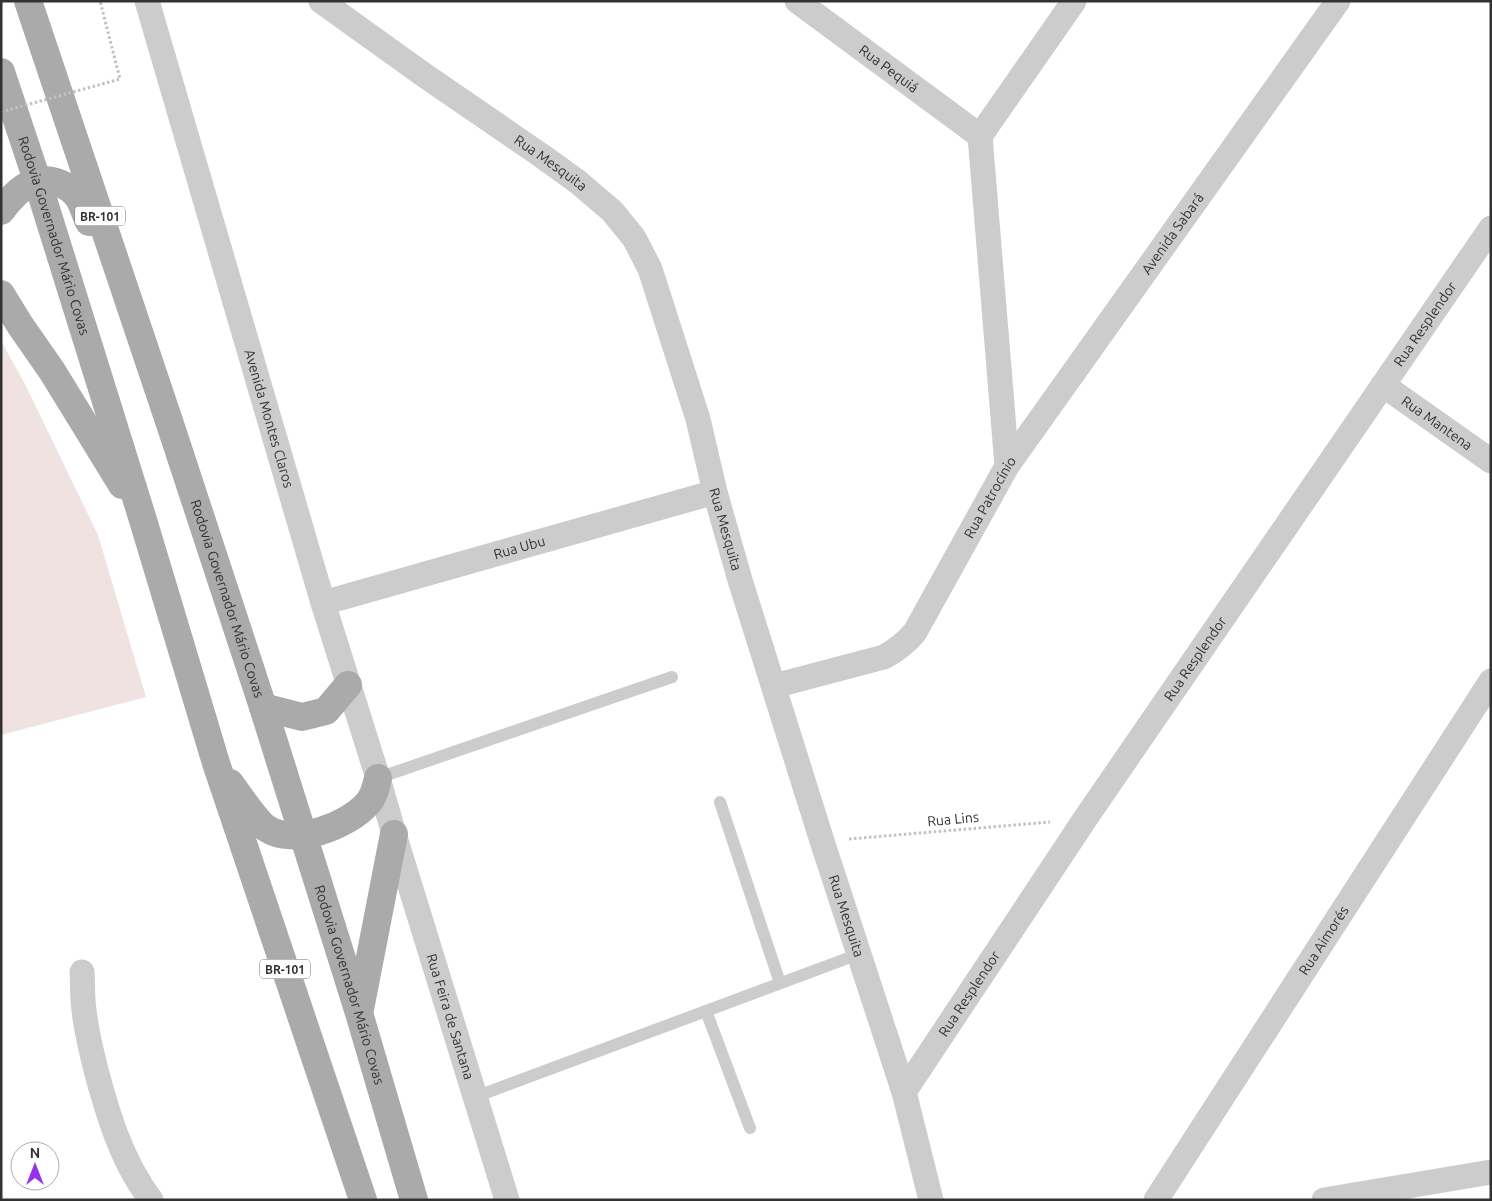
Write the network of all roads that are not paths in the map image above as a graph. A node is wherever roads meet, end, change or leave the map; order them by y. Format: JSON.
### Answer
{"nodes":[{"id":1,"x":28,"y":1,"type":"edge"},
{"id":2,"x":147,"y":1,"type":"edge"},
{"id":3,"x":320,"y":1,"type":"edge"},
{"id":4,"x":797,"y":1,"type":"edge"},
{"id":5,"x":1074,"y":1,"type":"edge"},
{"id":6,"x":1338,"y":1,"type":"edge"},
{"id":7,"x":1,"y":72,"type":"edge"},
{"id":8,"x":980,"y":136,"type":"junction"},
{"id":9,"x":37,"y":180,"type":"junction"},
{"id":10,"x":1,"y":211,"type":"edge"},
{"id":11,"x":1491,"y":228,"type":"edge"},
{"id":12,"x":1,"y":294,"type":"edge"},
{"id":13,"x":1383,"y":385,"type":"junction"},
{"id":14,"x":172,"y":430,"type":"junction"},
{"id":15,"x":1491,"y":461,"type":"edge"},
{"id":16,"x":1007,"y":466,"type":"junction"},
{"id":17,"x":715,"y":492,"type":"junction"},
{"id":18,"x":143,"y":520,"type":"junction"},
{"id":19,"x":323,"y":603,"type":"junction"},
{"id":20,"x":672,"y":677,"type":"dead end"},
{"id":21,"x":1491,"y":681,"type":"edge"},
{"id":22,"x":348,"y":684,"type":"junction"},
{"id":23,"x":774,"y":686,"type":"junction"},
{"id":24,"x":262,"y":707,"type":"junction"},
{"id":25,"x":216,"y":764,"type":"junction"},
{"id":26,"x":378,"y":778,"type":"junction"},
{"id":27,"x":720,"y":802,"type":"dead end"},
{"id":28,"x":394,"y":834,"type":"junction"},
{"id":29,"x":304,"y":836,"type":"junction"},
{"id":30,"x":859,"y":954,"type":"junction"},
{"id":31,"x":82,"y":972,"type":"dead end"},
{"id":32,"x":780,"y":983,"type":"junction"},
{"id":33,"x":706,"y":1010,"type":"junction"},
{"id":34,"x":359,"y":1013,"type":"junction"},
{"id":35,"x":904,"y":1092,"type":"junction"},
{"id":36,"x":475,"y":1097,"type":"junction"},
{"id":37,"x":750,"y":1128,"type":"dead end"},
{"id":38,"x":1488,"y":1168,"type":"edge"},
{"id":39,"x":1350,"y":1197,"type":"edge"},
{"id":40,"x":151,"y":1200,"type":"edge"},
{"id":41,"x":363,"y":1200,"type":"edge"},
{"id":42,"x":414,"y":1200,"type":"edge"},
{"id":43,"x":507,"y":1200,"type":"edge"},
{"id":44,"x":932,"y":1200,"type":"edge"},
{"id":45,"x":1156,"y":1200,"type":"edge"},
{"id":46,"x":1324,"y":1200,"type":"edge"}],
"edges":[{"from":1,"to":14,"type":"main road","name":"Rodovia Governador Mário Covas","number":"BR-101"},
{"from":2,"to":19,"type":"street","name":"Avenida Montes Claros"},
{"from":3,"to":17,"type":"street","name":"Rua Mesquita"},
{"from":4,"to":8,"type":"street","name":"Rua Pequiá"},
{"from":5,"to":8,"type":"street"},
{"from":6,"to":16,"type":"street","name":"Avenida Sabará"},
{"from":7,"to":9,"type":"main road","name":"Rodovia Governador Mário Covas","number":"BR-101"},
{"from":8,"to":16,"type":"street","name":"Rua Patrocínio"},
{"from":9,"to":10,"type":"main road"},
{"from":9,"to":14,"type":"main road"},
{"from":9,"to":18,"type":"main road","name":"Rodovia Governador Mário Covas","number":"BR-101"},
{"from":11,"to":13,"type":"street","name":"Rua Resplendor"},
{"from":12,"to":18,"type":"main road"},
{"from":13,"to":15,"type":"street","name":"Rua Mantena"},
{"from":13,"to":35,"type":"street","name":"Rua Resplendor"},
{"from":14,"to":24,"type":"main road","name":"Rodovia Governador Mário Covas","number":"BR-101"},
{"from":16,"to":23,"type":"street","name":"Rua Patrocínio"},
{"from":17,"to":19,"type":"street","name":"Rua Ubu"},
{"from":17,"to":23,"type":"street","name":"Rua Mesquita"},
{"from":18,"to":25,"type":"main road","name":"Rodovia Governador Mário Covas","number":"BR-101"},
{"from":19,"to":22,"type":"street","name":"Avenida Montes Claros"},
{"from":20,"to":26,"type":"lane"},
{"from":21,"to":45,"type":"street","name":"Rua Aimorés"},
{"from":22,"to":24,"type":"main road"},
{"from":22,"to":26,"type":"street","name":"Avenida Montes Claros"},
{"from":23,"to":30,"type":"street","name":"Rua Mesquita"},
{"from":24,"to":29,"type":"main road","name":"Rodovia Governador Mário Covas","number":"BR-101"},
{"from":25,"to":29,"type":"main road"},
{"from":25,"to":41,"type":"main road","name":"Rodovia Governador Mário Covas","number":"BR-101"},
{"from":26,"to":28,"type":"street","name":"Avenida Montes Claros"},
{"from":26,"to":29,"type":"main road"},
{"from":27,"to":32,"type":"lane"},
{"from":28,"to":34,"type":"main road"},
{"from":28,"to":36,"type":"street","name":"Rua Feira de Santana"},
{"from":29,"to":34,"type":"main road","name":"Rodovia Governador Mário Covas","number":"BR-101"},
{"from":30,"to":32,"type":"lane"},
{"from":30,"to":35,"type":"street","name":"Rua Mesquita"},
{"from":31,"to":40,"type":"street"},
{"from":32,"to":33,"type":"lane"},
{"from":33,"to":36,"type":"lane"},
{"from":33,"to":37,"type":"lane"},
{"from":34,"to":42,"type":"main road","name":"Rodovia Governador Mário Covas","number":"BR-101"},
{"from":35,"to":44,"type":"street","name":"Rua Mesquita"},
{"from":36,"to":43,"type":"street","name":"Rua Feira de Santana"},
{"from":38,"to":39,"type":"street"},
{"from":39,"to":46,"type":"street"}]}
